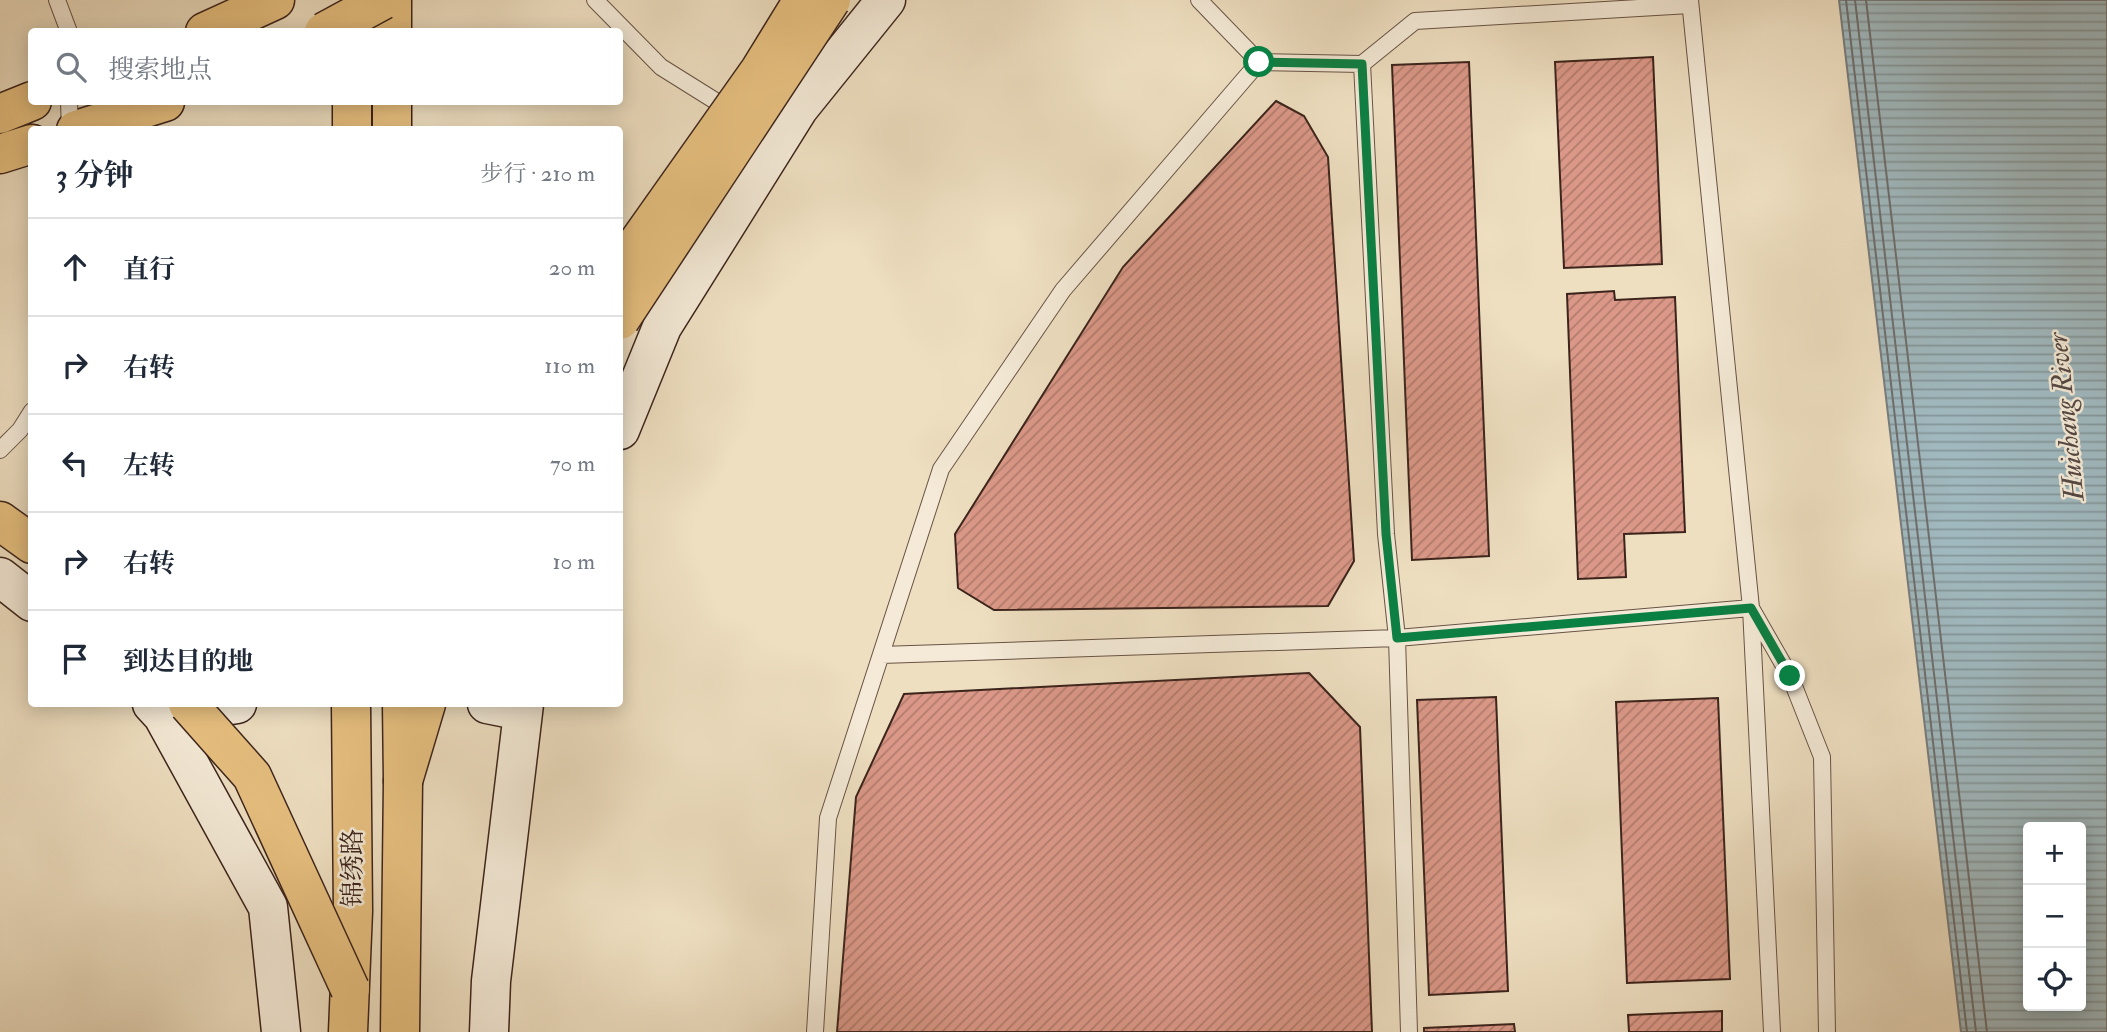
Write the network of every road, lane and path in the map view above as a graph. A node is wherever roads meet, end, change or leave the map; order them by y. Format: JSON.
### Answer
{"nodes":[{"id":1,"x":57,"y":0,"type":"edge"},
{"id":2,"x":275,"y":0,"type":"edge"},
{"id":3,"x":353,"y":0,"type":"edge"},
{"id":4,"x":383,"y":0,"type":"edge"},
{"id":5,"x":392,"y":0,"type":"edge"},
{"id":6,"x":595,"y":0,"type":"edge"},
{"id":7,"x":803,"y":0,"type":"edge"},
{"id":8,"x":831,"y":0,"type":"edge"},
{"id":9,"x":886,"y":0,"type":"edge"},
{"id":10,"x":1199,"y":0,"type":"edge"},
{"id":11,"x":1690,"y":3,"type":"edge"},
{"id":12,"x":68,"y":28,"type":"edge"},
{"id":13,"x":214,"y":28,"type":"edge"},
{"id":14,"x":331,"y":28,"type":"edge"},
{"id":15,"x":353,"y":28,"type":"edge"},
{"id":16,"x":392,"y":28,"type":"edge"},
{"id":17,"x":623,"y":28,"type":"edge"},
{"id":18,"x":623,"y":28,"type":"edge"},
{"id":19,"x":1259,"y":62,"type":"junction"},
{"id":20,"x":1362,"y":64,"type":"junction"},
{"id":21,"x":28,"y":103,"type":"edge"},
{"id":22,"x":69,"y":105,"type":"edge"},
{"id":23,"x":155,"y":105,"type":"edge"},
{"id":24,"x":352,"y":105,"type":"edge"},
{"id":25,"x":392,"y":105,"type":"edge"},
{"id":26,"x":0,"y":114,"type":"edge"},
{"id":27,"x":69,"y":126,"type":"edge"},
{"id":28,"x":89,"y":126,"type":"edge"},
{"id":29,"x":352,"y":126,"type":"edge"},
{"id":30,"x":392,"y":126,"type":"edge"},
{"id":31,"x":780,"y":140,"type":"junction"},
{"id":32,"x":28,"y":145,"type":"edge"},
{"id":33,"x":0,"y":155,"type":"edge"},
{"id":34,"x":623,"y":264,"type":"edge"},
{"id":35,"x":623,"y":315,"type":"edge"},
{"id":36,"x":28,"y":417,"type":"edge"},
{"id":37,"x":623,"y":423,"type":"edge"},
{"id":38,"x":0,"y":450,"type":"edge"},
{"id":39,"x":0,"y":521,"type":"edge"},
{"id":40,"x":0,"y":539,"type":"edge"},
{"id":41,"x":28,"y":541,"type":"edge"},
{"id":42,"x":28,"y":560,"type":"edge"},
{"id":43,"x":0,"y":577,"type":"edge"},
{"id":44,"x":28,"y":599,"type":"edge"},
{"id":45,"x":1751,"y":608,"type":"junction"},
{"id":46,"x":1397,"y":638,"type":"junction"},
{"id":47,"x":881,"y":655,"type":"junction"},
{"id":48,"x":351,"y":707,"type":"edge"},
{"id":49,"x":402,"y":707,"type":"edge"},
{"id":50,"x":425,"y":707,"type":"edge"},
{"id":51,"x":511,"y":707,"type":"edge"},
{"id":52,"x":168,"y":708,"type":"edge"},
{"id":53,"x":403,"y":781,"type":"junction"},
{"id":54,"x":350,"y":989,"type":"junction"},
{"id":55,"x":281,"y":1032,"type":"edge"},
{"id":56,"x":348,"y":1032,"type":"edge"},
{"id":57,"x":400,"y":1032,"type":"edge"},
{"id":58,"x":489,"y":1032,"type":"edge"},
{"id":59,"x":815,"y":1032,"type":"edge"},
{"id":60,"x":1409,"y":1032,"type":"edge"},
{"id":61,"x":1772,"y":1032,"type":"edge"},
{"id":62,"x":1827,"y":1032,"type":"edge"}],
"edges":[{"from":1,"to":12,"type":"lane"},
{"from":2,"to":13,"type":"main road"},
{"from":3,"to":15,"type":"main road"},
{"from":4,"to":14,"type":"main road","bridge":true},
{"from":5,"to":16,"type":"main road"},
{"from":6,"to":18,"type":"lane"},
{"from":7,"to":34,"type":"main road","bridge":true},
{"from":8,"to":35,"type":"main road","bridge":true},
{"from":9,"to":31,"type":"street"},
{"from":10,"to":19,"type":"lane"},
{"from":11,"to":20,"type":"lane"},
{"from":11,"to":45,"type":"lane"},
{"from":17,"to":31,"type":"lane"},
{"from":19,"to":20,"type":"lane"},
{"from":19,"to":47,"type":"lane"},
{"from":20,"to":46,"type":"lane"},
{"from":21,"to":26,"type":"main road"},
{"from":22,"to":27,"type":"lane"},
{"from":23,"to":28,"type":"main road"},
{"from":24,"to":29,"type":"main road"},
{"from":25,"to":30,"type":"main road"},
{"from":31,"to":37,"type":"street"},
{"from":32,"to":33,"type":"main road"},
{"from":36,"to":38,"type":"lane"},
{"from":39,"to":41,"type":"main road"},
{"from":40,"to":42,"type":"main road"},
{"from":43,"to":44,"type":"street"},
{"from":45,"to":46,"type":"lane"},
{"from":45,"to":61,"type":"lane"},
{"from":45,"to":62,"type":"lane"},
{"from":46,"to":47,"type":"lane"},
{"from":46,"to":60,"type":"lane"},
{"from":47,"to":59,"type":"lane"},
{"from":48,"to":54,"type":"main road","name":"锦绣路"},
{"from":49,"to":53,"type":"main road","name":"锦绣路"},
{"from":50,"to":53,"type":"main road"},
{"from":51,"to":58,"type":"street"},
{"from":52,"to":54,"type":"main road","bridge":true},
{"from":52,"to":55,"type":"street"},
{"from":53,"to":57,"type":"main road","name":"锦绣路"},
{"from":54,"to":56,"type":"main road","name":"锦绣路"}]}
